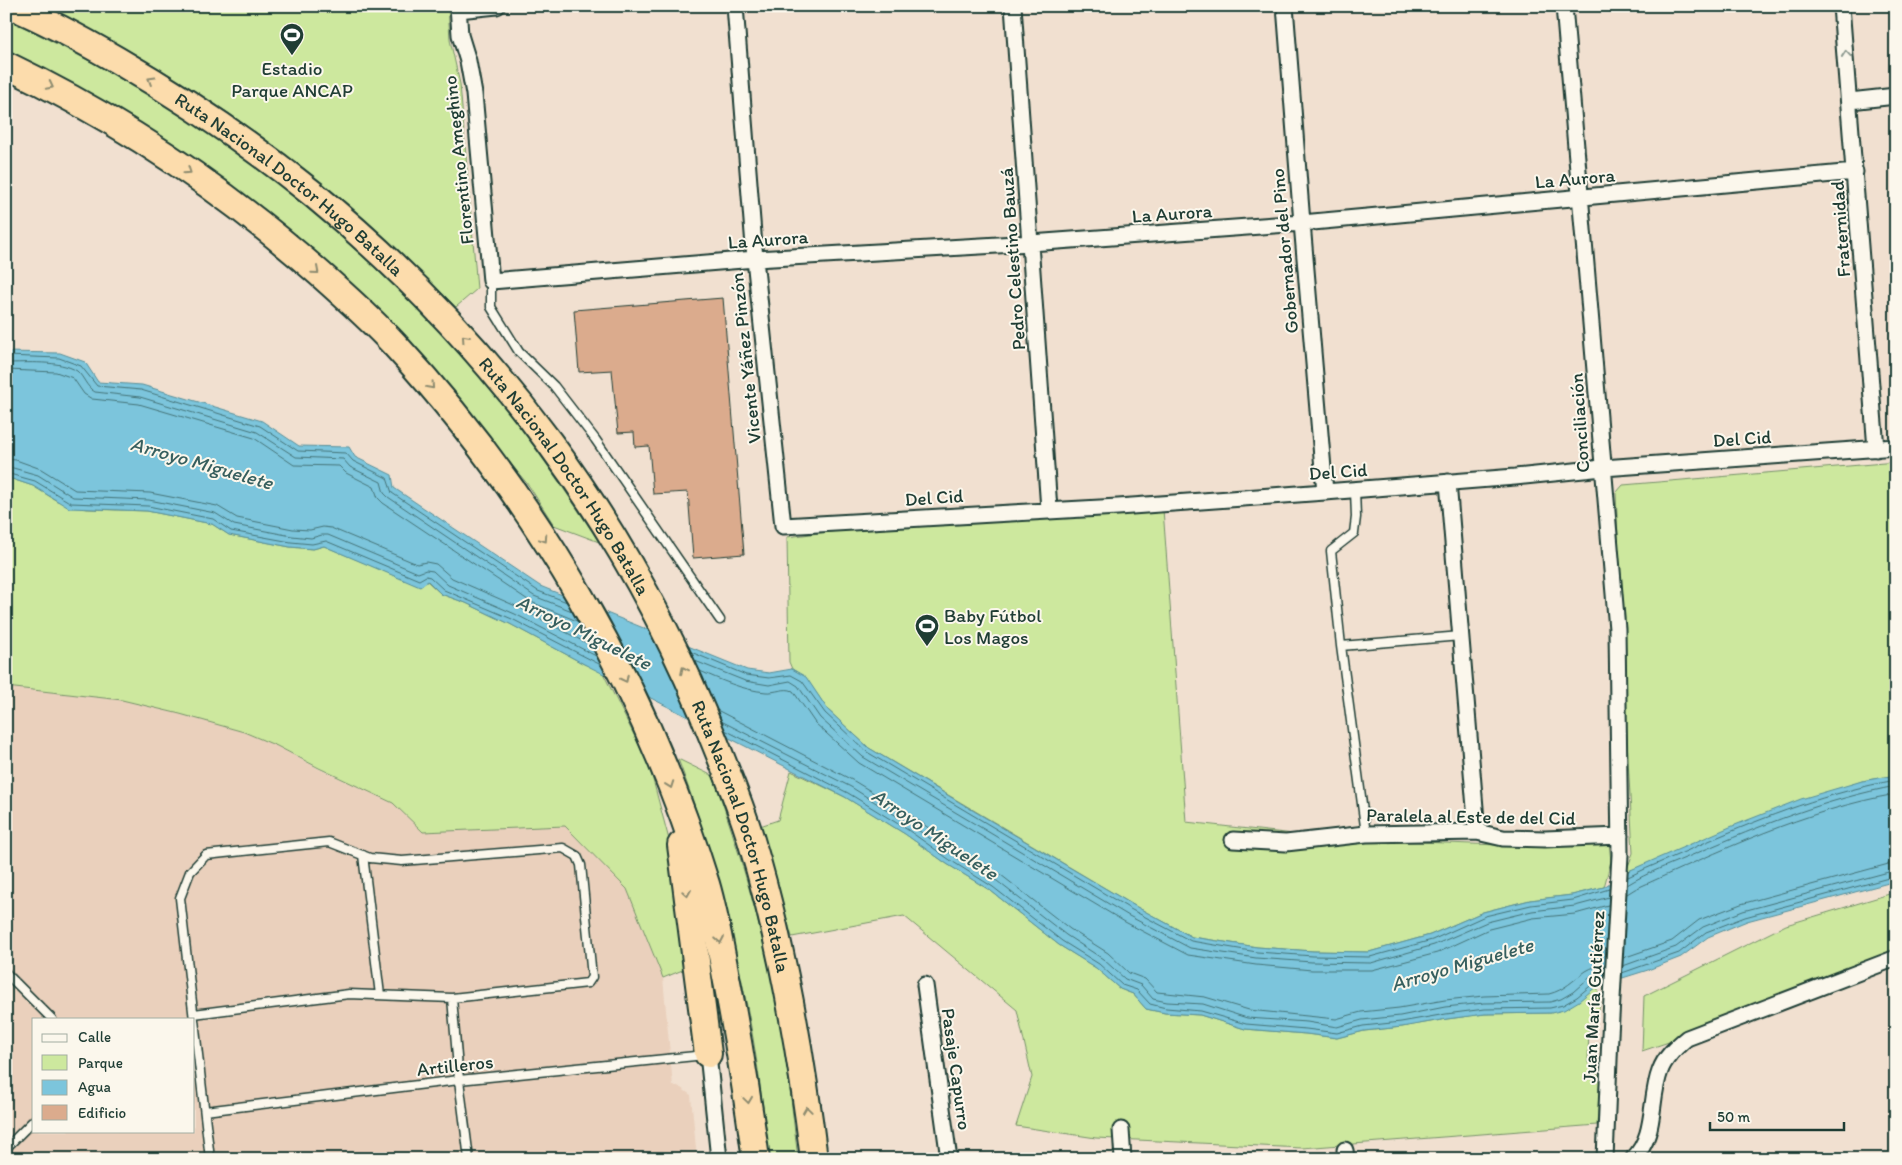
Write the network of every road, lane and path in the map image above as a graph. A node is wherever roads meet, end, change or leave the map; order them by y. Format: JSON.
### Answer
{"nodes":[{"id":1,"x":12,"y":6,"type":"edge"},
{"id":2,"x":497,"y":6,"type":"edge"},
{"id":3,"x":734,"y":6,"type":"edge"},
{"id":4,"x":1013,"y":6,"type":"edge"},
{"id":5,"x":1285,"y":6,"type":"edge"},
{"id":6,"x":1564,"y":6,"type":"edge"},
{"id":7,"x":1842,"y":6,"type":"edge"},
{"id":8,"x":458,"y":8,"type":"edge"},
{"id":9,"x":6,"y":65,"type":"edge"},
{"id":10,"x":1896,"y":96,"type":"edge"},
{"id":11,"x":1850,"y":101,"type":"junction"},
{"id":12,"x":1855,"y":172,"type":"junction"},
{"id":13,"x":1582,"y":198,"type":"junction"},
{"id":14,"x":1302,"y":224,"type":"junction"},
{"id":15,"x":1031,"y":243,"type":"junction"},
{"id":16,"x":755,"y":259,"type":"junction"},
{"id":17,"x":490,"y":281,"type":"junction"},
{"id":18,"x":1896,"y":447,"type":"edge"},
{"id":19,"x":1876,"y":449,"type":"junction"},
{"id":20,"x":1603,"y":468,"type":"junction"},
{"id":21,"x":1448,"y":482,"type":"junction"},
{"id":22,"x":1355,"y":490,"type":"junction"},
{"id":23,"x":1325,"y":492,"type":"junction"},
{"id":24,"x":1050,"y":510,"type":"junction"},
{"id":25,"x":783,"y":526,"type":"joint"},
{"id":26,"x":720,"y":620,"type":"dead end"},
{"id":27,"x":1461,"y":636,"type":"junction"},
{"id":28,"x":1340,"y":646,"type":"junction"},
{"id":29,"x":679,"y":810,"type":"junction"},
{"id":30,"x":1477,"y":832,"type":"junction"},
{"id":31,"x":1366,"y":834,"type":"junction"},
{"id":32,"x":1620,"y":836,"type":"junction"},
{"id":33,"x":1233,"y":840,"type":"dead end"},
{"id":34,"x":363,"y":855,"type":"junction"},
{"id":35,"x":1896,"y":958,"type":"edge"},
{"id":36,"x":6,"y":973,"type":"edge"},
{"id":37,"x":925,"y":986,"type":"dead end"},
{"id":38,"x":380,"y":995,"type":"junction"},
{"id":39,"x":452,"y":998,"type":"junction"},
{"id":40,"x":194,"y":1014,"type":"junction"},
{"id":41,"x":51,"y":1018,"type":"edge"},
{"id":42,"x":194,"y":1018,"type":"edge"},
{"id":43,"x":195,"y":1023,"type":"edge"},
{"id":44,"x":708,"y":1054,"type":"junction"},
{"id":45,"x":459,"y":1080,"type":"junction"},
{"id":46,"x":205,"y":1111,"type":"junction"},
{"id":47,"x":32,"y":1122,"type":"edge"},
{"id":48,"x":1121,"y":1130,"type":"dead end"},
{"id":49,"x":6,"y":1148,"type":"edge"},
{"id":50,"x":814,"y":1157,"type":"edge"},
{"id":51,"x":210,"y":1159,"type":"edge"},
{"id":52,"x":469,"y":1159,"type":"edge"},
{"id":53,"x":719,"y":1159,"type":"edge"},
{"id":54,"x":756,"y":1159,"type":"edge"},
{"id":55,"x":949,"y":1159,"type":"edge"},
{"id":56,"x":1123,"y":1159,"type":"edge"},
{"id":57,"x":1605,"y":1159,"type":"edge"},
{"id":58,"x":1633,"y":1159,"type":"edge"}],
"edges":[{"from":50,"to":1,"type":"highway","name":"Ruta Nacional Doctor Hugo Batalla","one_way":true},
{"from":2,"to":8,"type":"street"},
{"from":3,"to":16,"type":"street","name":"Vicente Yáñez Pinzón"},
{"from":4,"to":15,"type":"street","name":"Pedro Celestino Bauzá"},
{"from":5,"to":14,"type":"street","name":"Gobernador del Pino"},
{"from":6,"to":13,"type":"street","name":"Conciliación"},
{"from":11,"to":7,"type":"street","name":"Fraternidad","one_way":true},
{"from":8,"to":17,"type":"street","name":"Florentino Ameghino"},
{"from":9,"to":29,"type":"highway","one_way":true},
{"from":10,"to":11,"type":"street"},
{"from":11,"to":12,"type":"street","name":"Fraternidad"},
{"from":12,"to":13,"type":"street","name":"La Aurora"},
{"from":12,"to":19,"type":"street","name":"Fraternidad"},
{"from":13,"to":14,"type":"street","name":"La Aurora"},
{"from":13,"to":20,"type":"street","name":"Conciliación"},
{"from":14,"to":15,"type":"street","name":"La Aurora"},
{"from":14,"to":23,"type":"street","name":"Gobernador del Pino"},
{"from":15,"to":16,"type":"street","name":"La Aurora"},
{"from":15,"to":24,"type":"street","name":"Pedro Celestino Bauzá"},
{"from":16,"to":17,"type":"street","name":"La Aurora"},
{"from":16,"to":25,"type":"street","name":"Vicente Yáñez Pinzón"},
{"from":17,"to":26,"type":"lane"},
{"from":18,"to":19,"type":"street","name":"Del Cid"},
{"from":19,"to":20,"type":"street","name":"Del Cid"},
{"from":20,"to":21,"type":"street","name":"Del Cid"},
{"from":20,"to":32,"type":"street","name":"Conciliación"},
{"from":21,"to":22,"type":"street","name":"Del Cid"},
{"from":21,"to":27,"type":"street"},
{"from":22,"to":23,"type":"street","name":"Del Cid"},
{"from":22,"to":28,"type":"lane"},
{"from":23,"to":24,"type":"street","name":"Del Cid"},
{"from":24,"to":25,"type":"street","name":"Del Cid"},
{"from":27,"to":28,"type":"lane"},
{"from":27,"to":30,"type":"street"},
{"from":28,"to":31,"type":"lane"},
{"from":29,"to":44,"type":"highway","one_way":true},
{"from":29,"to":54,"type":"highway","one_way":true},
{"from":30,"to":31,"type":"street","name":"Paralela al Este de del Cid"},
{"from":30,"to":32,"type":"street","name":"Paralela al Este de del Cid"},
{"from":31,"to":33,"type":"street","name":"Paralela al Este de del Cid"},
{"from":32,"to":57,"type":"street","name":"Juan María Gutiérrez"},
{"from":34,"to":38,"type":"lane"},
{"from":34,"to":39,"type":"lane"},
{"from":34,"to":40,"type":"lane"},
{"from":35,"to":58,"type":"street"},
{"from":36,"to":41,"type":"lane"},
{"from":37,"to":55,"type":"street","name":"Pasaje Capurro"},
{"from":38,"to":39,"type":"lane"},
{"from":38,"to":40,"type":"lane"},
{"from":39,"to":45,"type":"lane"},
{"from":40,"to":42,"type":"lane"},
{"from":43,"to":46,"type":"lane"},
{"from":44,"to":45,"type":"lane","name":"Artilleros"},
{"from":44,"to":53,"type":"street"},
{"from":45,"to":46,"type":"lane","name":"Artilleros"},
{"from":45,"to":52,"type":"lane"},
{"from":46,"to":51,"type":"lane"},
{"from":47,"to":49,"type":"lane"},
{"from":48,"to":56,"type":"street"}]}
